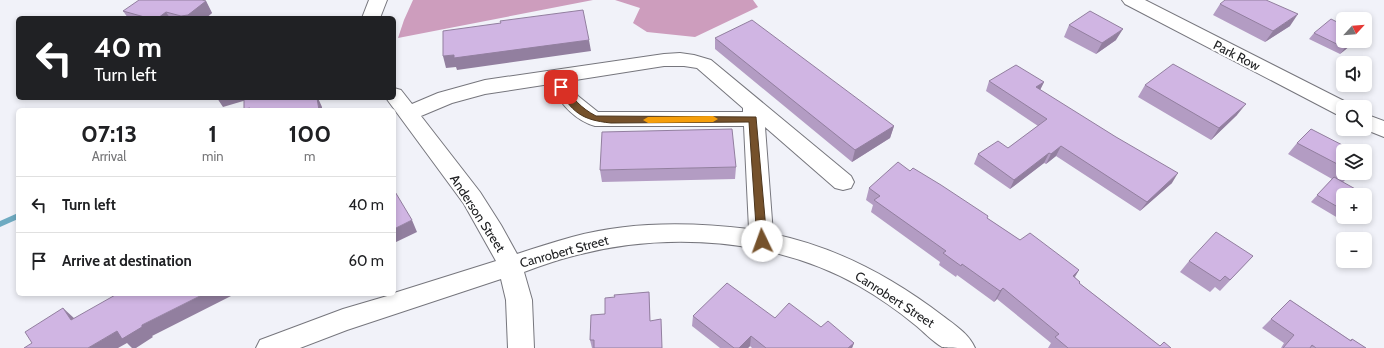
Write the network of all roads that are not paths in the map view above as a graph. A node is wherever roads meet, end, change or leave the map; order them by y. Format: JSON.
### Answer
{"nodes":[{"id":1,"x":378,"y":0,"type":"edge"},
{"id":2,"x":1131,"y":0,"type":"edge"},
{"id":3,"x":372,"y":16,"type":"edge"},
{"id":4,"x":557,"y":75,"type":"junction"},
{"id":5,"x":396,"y":98,"type":"edge"},
{"id":6,"x":1336,"y":105,"type":"edge"},
{"id":7,"x":753,"y":113,"type":"junction"},
{"id":8,"x":408,"y":114,"type":"junction"},
{"id":9,"x":1372,"y":124,"type":"edge"},
{"id":10,"x":1384,"y":130,"type":"edge"},
{"id":11,"x":842,"y":182,"type":"dead end"},
{"id":12,"x":762,"y":241,"type":"junction"},
{"id":13,"x":510,"y":265,"type":"junction"},
{"id":14,"x":269,"y":348,"type":"edge"},
{"id":15,"x":521,"y":348,"type":"edge"},
{"id":16,"x":962,"y":348,"type":"edge"}],
"edges":[{"from":1,"to":3,"type":"street"},
{"from":2,"to":6,"type":"street","name":"Park Row"},
{"from":4,"to":7,"type":"street"},
{"from":4,"to":7,"type":"street"},
{"from":4,"to":8,"type":"street"},
{"from":5,"to":8,"type":"street","name":"Anderson Street"},
{"from":7,"to":11,"type":"street"},
{"from":7,"to":12,"type":"street"},
{"from":8,"to":13,"type":"street","name":"Anderson Street"},
{"from":9,"to":10,"type":"street"},
{"from":12,"to":13,"type":"street","name":"Canrobert Street"},
{"from":12,"to":16,"type":"street","name":"Canrobert Street"},
{"from":13,"to":14,"type":"street","name":"Canrobert Street"},
{"from":13,"to":15,"type":"street","name":"Anderson Street"}]}
